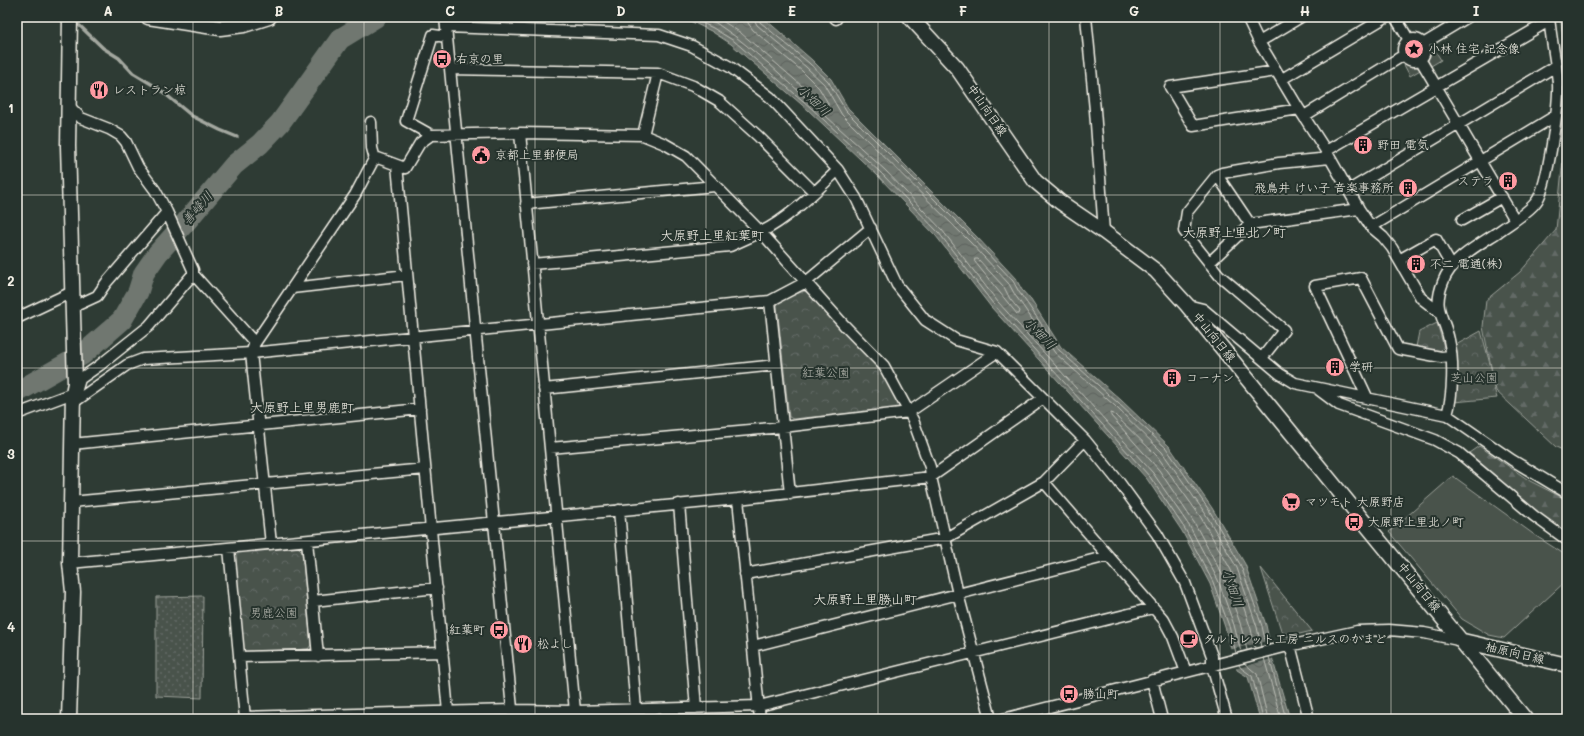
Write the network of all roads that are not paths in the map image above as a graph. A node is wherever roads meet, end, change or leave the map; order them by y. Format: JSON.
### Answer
{"nodes":[{"id":1,"x":70,"y":17,"type":"edge"},
{"id":2,"x":148,"y":17,"type":"edge"},
{"id":3,"x":269,"y":17,"type":"edge"},
{"id":4,"x":834,"y":17,"type":"edge"},
{"id":5,"x":837,"y":17,"type":"edge"},
{"id":6,"x":910,"y":17,"type":"edge"},
{"id":7,"x":1086,"y":17,"type":"edge"},
{"id":8,"x":1247,"y":17,"type":"edge"},
{"id":9,"x":1301,"y":17,"type":"edge"},
{"id":10,"x":1386,"y":17,"type":"edge"},
{"id":11,"x":1395,"y":17,"type":"edge"},
{"id":12,"x":1468,"y":17,"type":"edge"},
{"id":13,"x":1549,"y":19,"type":"edge"},
{"id":14,"x":446,"y":28,"type":"edge"},
{"id":15,"x":1409,"y":40,"type":"junction"},
{"id":16,"x":1259,"y":42,"type":"junction"},
{"id":17,"x":1424,"y":44,"type":"junction"},
{"id":18,"x":1404,"y":55,"type":"junction"},
{"id":19,"x":1420,"y":59,"type":"junction"},
{"id":20,"x":1556,"y":66,"type":"junction"},
{"id":21,"x":450,"y":69,"type":"junction"},
{"id":22,"x":658,"y":73,"type":"junction"},
{"id":23,"x":1279,"y":75,"type":"junction"},
{"id":24,"x":1437,"y":86,"type":"junction"},
{"id":25,"x":69,"y":106,"type":"junction"},
{"id":26,"x":1301,"y":113,"type":"junction"},
{"id":27,"x":1555,"y":116,"type":"junction"},
{"id":28,"x":371,"y":122,"type":"dead end"},
{"id":29,"x":1458,"y":123,"type":"junction"},
{"id":30,"x":520,"y":133,"type":"junction"},
{"id":31,"x":431,"y":135,"type":"junction"},
{"id":32,"x":457,"y":135,"type":"junction"},
{"id":33,"x":643,"y":135,"type":"junction"},
{"id":34,"x":1328,"y":155,"type":"junction"},
{"id":35,"x":375,"y":159,"type":"junction"},
{"id":36,"x":1480,"y":160,"type":"junction"},
{"id":37,"x":397,"y":165,"type":"junction"},
{"id":38,"x":838,"y":170,"type":"junction"},
{"id":39,"x":1217,"y":175,"type":"junction"},
{"id":40,"x":715,"y":186,"type":"junction"},
{"id":41,"x":1349,"y":190,"type":"junction"},
{"id":42,"x":814,"y":192,"type":"junction"},
{"id":43,"x":1502,"y":197,"type":"junction"},
{"id":44,"x":526,"y":204,"type":"junction"},
{"id":45,"x":1359,"y":209,"type":"junction"},
{"id":46,"x":167,"y":212,"type":"junction"},
{"id":47,"x":1462,"y":220,"type":"dead end"},
{"id":48,"x":1515,"y":220,"type":"junction"},
{"id":49,"x":1250,"y":224,"type":"junction"},
{"id":50,"x":1371,"y":227,"type":"junction"},
{"id":51,"x":871,"y":228,"type":"junction"},
{"id":52,"x":761,"y":232,"type":"junction"},
{"id":53,"x":1104,"y":232,"type":"junction"},
{"id":54,"x":1399,"y":260,"type":"junction"},
{"id":55,"x":1209,"y":263,"type":"junction"},
{"id":56,"x":532,"y":264,"type":"junction"},
{"id":57,"x":1452,"y":267,"type":"junction"},
{"id":58,"x":193,"y":272,"type":"junction"},
{"id":59,"x":407,"y":276,"type":"junction"},
{"id":60,"x":806,"y":282,"type":"junction"},
{"id":61,"x":292,"y":288,"type":"junction"},
{"id":62,"x":72,"y":292,"type":"junction"},
{"id":63,"x":770,"y":301,"type":"junction"},
{"id":64,"x":1187,"y":305,"type":"junction"},
{"id":65,"x":73,"y":311,"type":"junction"},
{"id":66,"x":1439,"y":312,"type":"junction"},
{"id":67,"x":17,"y":318,"type":"edge"},
{"id":68,"x":538,"y":324,"type":"junction"},
{"id":69,"x":476,"y":330,"type":"junction"},
{"id":70,"x":413,"y":336,"type":"junction"},
{"id":71,"x":253,"y":348,"type":"junction"},
{"id":72,"x":997,"y":352,"type":"junction"},
{"id":73,"x":1451,"y":356,"type":"junction"},
{"id":74,"x":1262,"y":358,"type":"junction"},
{"id":75,"x":776,"y":365,"type":"junction"},
{"id":76,"x":1317,"y":388,"type":"junction"},
{"id":77,"x":544,"y":389,"type":"junction"},
{"id":78,"x":74,"y":393,"type":"junction"},
{"id":79,"x":1042,"y":399,"type":"junction"},
{"id":80,"x":1368,"y":399,"type":"junction"},
{"id":81,"x":420,"y":409,"type":"junction"},
{"id":82,"x":909,"y":412,"type":"junction"},
{"id":83,"x":17,"y":414,"type":"edge"},
{"id":84,"x":1447,"y":415,"type":"junction"},
{"id":85,"x":258,"y":425,"type":"junction"},
{"id":86,"x":783,"y":427,"type":"junction"},
{"id":87,"x":1084,"y":440,"type":"junction"},
{"id":88,"x":72,"y":444,"type":"junction"},
{"id":89,"x":550,"y":448,"type":"junction"},
{"id":90,"x":425,"y":469,"type":"junction"},
{"id":91,"x":931,"y":477,"type":"junction"},
{"id":92,"x":1044,"y":482,"type":"junction"},
{"id":93,"x":265,"y":484,"type":"junction"},
{"id":94,"x":1567,"y":493,"type":"edge"},
{"id":95,"x":790,"y":494,"type":"junction"},
{"id":96,"x":738,"y":499,"type":"junction"},
{"id":97,"x":71,"y":502,"type":"junction"},
{"id":98,"x":679,"y":504,"type":"junction"},
{"id":99,"x":619,"y":510,"type":"junction"},
{"id":100,"x":557,"y":516,"type":"junction"},
{"id":101,"x":494,"y":522,"type":"junction"},
{"id":102,"x":431,"y":528,"type":"junction"},
{"id":103,"x":946,"y":538,"type":"junction"},
{"id":104,"x":1567,"y":540,"type":"edge"},
{"id":105,"x":307,"y":541,"type":"junction"},
{"id":106,"x":271,"y":544,"type":"junction"},
{"id":107,"x":229,"y":548,"type":"junction"},
{"id":108,"x":1108,"y":556,"type":"junction"},
{"id":109,"x":70,"y":563,"type":"junction"},
{"id":110,"x":745,"y":574,"type":"junction"},
{"id":111,"x":437,"y":588,"type":"junction"},
{"id":112,"x":958,"y":594,"type":"junction"},
{"id":113,"x":313,"y":602,"type":"junction"},
{"id":114,"x":1153,"y":608,"type":"junction"},
{"id":115,"x":1463,"y":641,"type":"junction"},
{"id":116,"x":753,"y":646,"type":"junction"},
{"id":117,"x":1287,"y":646,"type":"junction"},
{"id":118,"x":443,"y":652,"type":"junction"},
{"id":119,"x":974,"y":653,"type":"junction"},
{"id":120,"x":318,"y":656,"type":"junction"},
{"id":121,"x":239,"y":657,"type":"junction"},
{"id":122,"x":1217,"y":664,"type":"junction"},
{"id":123,"x":1567,"y":665,"type":"edge"},
{"id":124,"x":1186,"y":672,"type":"junction"},
{"id":125,"x":1152,"y":680,"type":"junction"},
{"id":126,"x":759,"y":706,"type":"junction"},
{"id":127,"x":696,"y":708,"type":"junction"},
{"id":128,"x":636,"y":709,"type":"junction"},
{"id":129,"x":576,"y":711,"type":"junction"},
{"id":130,"x":448,"y":712,"type":"junction"},
{"id":131,"x":513,"y":714,"type":"edge"},
{"id":132,"x":244,"y":718,"type":"edge"},
{"id":133,"x":69,"y":719,"type":"edge"},
{"id":134,"x":760,"y":719,"type":"edge"},
{"id":135,"x":991,"y":719,"type":"edge"},
{"id":136,"x":1003,"y":719,"type":"edge"},
{"id":137,"x":1162,"y":719,"type":"edge"},
{"id":138,"x":1227,"y":719,"type":"edge"},
{"id":139,"x":1309,"y":719,"type":"edge"},
{"id":140,"x":1525,"y":719,"type":"edge"}],
"edges":[{"from":1,"to":25,"type":"main road"},
{"from":2,"to":3,"type":"main road"},
{"from":4,"to":5,"type":"street"},
{"from":6,"to":53,"type":"main road","name":"中山向日線"},
{"from":7,"to":53,"type":"street"},
{"from":8,"to":16,"type":"street"},
{"from":9,"to":16,"type":"street"},
{"from":10,"to":23,"type":"street"},
{"from":11,"to":15,"type":"street"},
{"from":12,"to":17,"type":"street"},
{"from":13,"to":20,"type":"street"},
{"from":13,"to":24,"type":"street"},
{"from":14,"to":21,"type":"street"},
{"from":14,"to":31,"type":"street"},
{"from":14,"to":38,"type":"street"},
{"from":15,"to":17,"type":"street"},
{"from":15,"to":18,"type":"street"},
{"from":16,"to":23,"type":"street"},
{"from":17,"to":19,"type":"street"},
{"from":18,"to":19,"type":"street"},
{"from":18,"to":26,"type":"street"},
{"from":19,"to":24,"type":"street"},
{"from":20,"to":27,"type":"street"},
{"from":20,"to":29,"type":"street"},
{"from":21,"to":22,"type":"street"},
{"from":21,"to":32,"type":"street"},
{"from":22,"to":33,"type":"street"},
{"from":22,"to":42,"type":"street"},
{"from":23,"to":26,"type":"street"},
{"from":23,"to":26,"type":"street"},
{"from":24,"to":29,"type":"street"},
{"from":24,"to":34,"type":"street"},
{"from":25,"to":46,"type":"street"},
{"from":25,"to":62,"type":"main road"},
{"from":26,"to":34,"type":"street"},
{"from":27,"to":36,"type":"street"},
{"from":27,"to":48,"type":"street"},
{"from":28,"to":35,"type":"street"},
{"from":29,"to":36,"type":"street"},
{"from":29,"to":41,"type":"street"},
{"from":30,"to":32,"type":"street"},
{"from":30,"to":33,"type":"street"},
{"from":30,"to":44,"type":"street"},
{"from":31,"to":32,"type":"street"},
{"from":31,"to":37,"type":"street"},
{"from":32,"to":69,"type":"street"},
{"from":33,"to":40,"type":"street"},
{"from":34,"to":39,"type":"street"},
{"from":34,"to":41,"type":"street"},
{"from":35,"to":37,"type":"street"},
{"from":35,"to":61,"type":"street"},
{"from":36,"to":43,"type":"street"},
{"from":36,"to":50,"type":"street"},
{"from":37,"to":59,"type":"street"},
{"from":38,"to":42,"type":"street"},
{"from":38,"to":51,"type":"street"},
{"from":39,"to":49,"type":"street"},
{"from":39,"to":55,"type":"street"},
{"from":40,"to":44,"type":"street"},
{"from":40,"to":52,"type":"street"},
{"from":41,"to":45,"type":"street"},
{"from":42,"to":52,"type":"street"},
{"from":43,"to":47,"type":"street"},
{"from":43,"to":48,"type":"street"},
{"from":44,"to":56,"type":"street"},
{"from":45,"to":49,"type":"street"},
{"from":45,"to":50,"type":"street"},
{"from":46,"to":58,"type":"street"},
{"from":46,"to":65,"type":"street"},
{"from":48,"to":57,"type":"street"},
{"from":49,"to":55,"type":"street"},
{"from":50,"to":54,"type":"street"},
{"from":51,"to":60,"type":"street"},
{"from":51,"to":72,"type":"street"},
{"from":52,"to":56,"type":"street"},
{"from":52,"to":60,"type":"street"},
{"from":53,"to":64,"type":"main road","name":"中山向日線"},
{"from":54,"to":57,"type":"street"},
{"from":54,"to":66,"type":"street"},
{"from":55,"to":74,"type":"street"},
{"from":56,"to":68,"type":"street"},
{"from":57,"to":66,"type":"street"},
{"from":58,"to":71,"type":"street"},
{"from":58,"to":78,"type":"street"},
{"from":59,"to":61,"type":"street"},
{"from":59,"to":70,"type":"street"},
{"from":60,"to":63,"type":"street"},
{"from":60,"to":82,"type":"street"},
{"from":61,"to":71,"type":"street"},
{"from":62,"to":65,"type":"main road"},
{"from":62,"to":67,"type":"street"},
{"from":63,"to":68,"type":"street"},
{"from":63,"to":75,"type":"street"},
{"from":64,"to":74,"type":"street"},
{"from":64,"to":115,"type":"main road","name":"中山向日線"},
{"from":65,"to":78,"type":"main road"},
{"from":66,"to":73,"type":"street"},
{"from":68,"to":69,"type":"street"},
{"from":68,"to":77,"type":"street"},
{"from":69,"to":70,"type":"street"},
{"from":69,"to":101,"type":"street"},
{"from":70,"to":71,"type":"street"},
{"from":70,"to":81,"type":"street"},
{"from":71,"to":78,"type":"street"},
{"from":71,"to":85,"type":"street"},
{"from":72,"to":79,"type":"street"},
{"from":72,"to":82,"type":"street"},
{"from":73,"to":80,"type":"street"},
{"from":73,"to":84,"type":"street"},
{"from":74,"to":76,"type":"street"},
{"from":75,"to":77,"type":"street"},
{"from":75,"to":86,"type":"street"},
{"from":76,"to":80,"type":"street"},
{"from":76,"to":104,"type":"street"},
{"from":77,"to":89,"type":"street"},
{"from":78,"to":83,"type":"street"},
{"from":78,"to":88,"type":"main road"},
{"from":79,"to":87,"type":"street"},
{"from":79,"to":91,"type":"street"},
{"from":80,"to":84,"type":"street"},
{"from":81,"to":85,"type":"street"},
{"from":81,"to":90,"type":"street"},
{"from":82,"to":86,"type":"street"},
{"from":82,"to":91,"type":"street"},
{"from":84,"to":94,"type":"street"},
{"from":85,"to":88,"type":"street"},
{"from":85,"to":93,"type":"street"},
{"from":86,"to":89,"type":"street"},
{"from":86,"to":95,"type":"street"},
{"from":87,"to":92,"type":"street"},
{"from":87,"to":122,"type":"street"},
{"from":88,"to":97,"type":"main road"},
{"from":89,"to":100,"type":"street"},
{"from":90,"to":93,"type":"street"},
{"from":90,"to":102,"type":"street"},
{"from":91,"to":95,"type":"street"},
{"from":91,"to":103,"type":"street"},
{"from":92,"to":103,"type":"street"},
{"from":92,"to":108,"type":"street"},
{"from":93,"to":97,"type":"street"},
{"from":93,"to":106,"type":"street"},
{"from":95,"to":96,"type":"street"},
{"from":96,"to":98,"type":"street"},
{"from":96,"to":110,"type":"street"},
{"from":97,"to":109,"type":"main road"},
{"from":98,"to":99,"type":"street"},
{"from":98,"to":127,"type":"street"},
{"from":99,"to":100,"type":"street"},
{"from":99,"to":128,"type":"street"},
{"from":100,"to":101,"type":"street"},
{"from":100,"to":129,"type":"street"},
{"from":101,"to":102,"type":"street"},
{"from":101,"to":131,"type":"street"},
{"from":102,"to":105,"type":"street"},
{"from":102,"to":111,"type":"street"},
{"from":103,"to":110,"type":"street"},
{"from":103,"to":112,"type":"street"},
{"from":105,"to":106,"type":"street"},
{"from":105,"to":113,"type":"street"},
{"from":106,"to":107,"type":"street"},
{"from":107,"to":109,"type":"street"},
{"from":107,"to":121,"type":"street"},
{"from":108,"to":112,"type":"street"},
{"from":108,"to":114,"type":"street"},
{"from":109,"to":133,"type":"main road"},
{"from":110,"to":116,"type":"street"},
{"from":111,"to":113,"type":"street"},
{"from":111,"to":118,"type":"street"},
{"from":112,"to":116,"type":"street"},
{"from":112,"to":119,"type":"street"},
{"from":113,"to":120,"type":"street"},
{"from":114,"to":119,"type":"street"},
{"from":114,"to":124,"type":"street"},
{"from":115,"to":117,"type":"street"},
{"from":115,"to":123,"type":"main road","name":"柚原向日線"},
{"from":115,"to":140,"type":"main road","name":"中山向日線"},
{"from":116,"to":126,"type":"street"},
{"from":117,"to":122,"type":"street"},
{"from":117,"to":139,"type":"street"},
{"from":118,"to":120,"type":"street"},
{"from":118,"to":130,"type":"street"},
{"from":119,"to":126,"type":"street"},
{"from":119,"to":135,"type":"street"},
{"from":120,"to":121,"type":"street"},
{"from":121,"to":132,"type":"street"},
{"from":122,"to":124,"type":"street"},
{"from":122,"to":138,"type":"street"},
{"from":124,"to":125,"type":"street"},
{"from":125,"to":136,"type":"street"},
{"from":125,"to":137,"type":"street"},
{"from":126,"to":127,"type":"street"},
{"from":126,"to":134,"type":"street"},
{"from":127,"to":128,"type":"street"},
{"from":128,"to":129,"type":"street"},
{"from":129,"to":131,"type":"street"},
{"from":130,"to":131,"type":"street"},
{"from":130,"to":132,"type":"street"}]}
